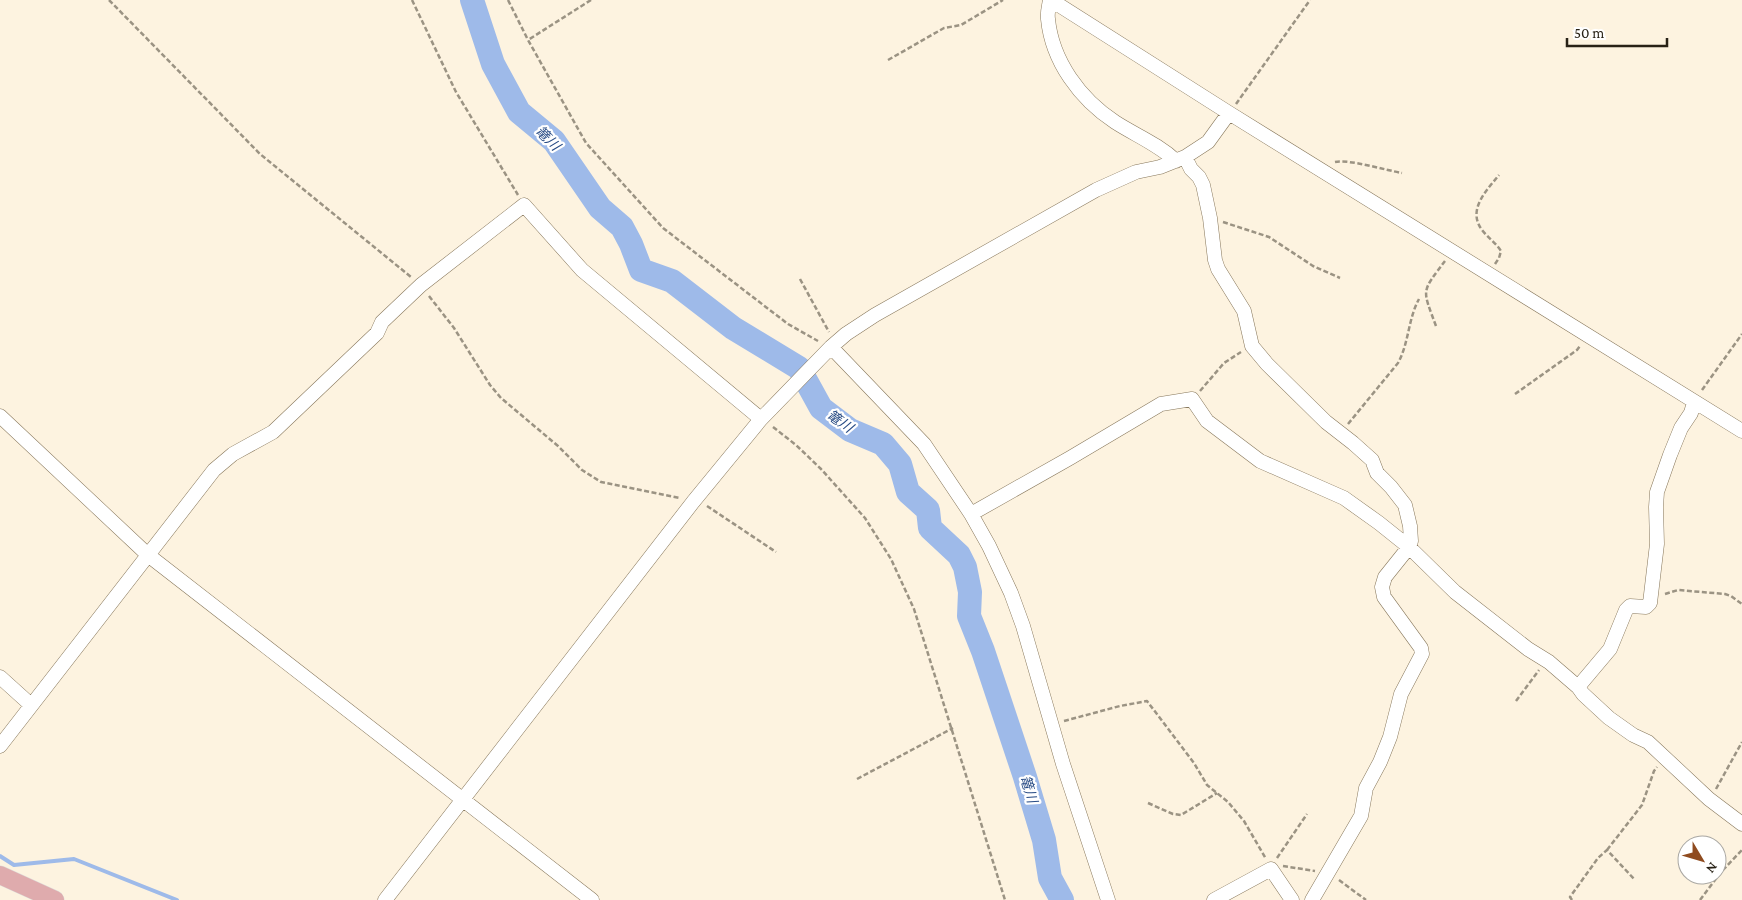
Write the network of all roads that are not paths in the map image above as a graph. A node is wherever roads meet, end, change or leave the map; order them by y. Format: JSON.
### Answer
{"nodes":[{"id":1,"x":1050,"y":0,"type":"edge"},
{"id":2,"x":1229,"y":113,"type":"junction"},
{"id":3,"x":1181,"y":159,"type":"junction"},
{"id":4,"x":834,"y":344,"type":"junction"},
{"id":5,"x":1694,"y":402,"type":"junction"},
{"id":6,"x":0,"y":416,"type":"edge"},
{"id":7,"x":764,"y":417,"type":"junction"},
{"id":8,"x":1742,"y":431,"type":"edge"},
{"id":9,"x":971,"y":514,"type":"junction"},
{"id":10,"x":1409,"y":548,"type":"junction"},
{"id":11,"x":148,"y":555,"type":"junction"},
{"id":12,"x":0,"y":677,"type":"edge"},
{"id":13,"x":1578,"y":687,"type":"junction"},
{"id":14,"x":31,"y":705,"type":"junction"},
{"id":15,"x":0,"y":746,"type":"edge"},
{"id":16,"x":463,"y":799,"type":"junction"},
{"id":17,"x":1742,"y":824,"type":"edge"},
{"id":18,"x":0,"y":875,"type":"edge"},
{"id":19,"x":55,"y":900,"type":"edge"},
{"id":20,"x":385,"y":900,"type":"edge"},
{"id":21,"x":592,"y":900,"type":"edge"},
{"id":22,"x":1108,"y":900,"type":"edge"},
{"id":23,"x":1214,"y":900,"type":"edge"},
{"id":24,"x":1292,"y":900,"type":"edge"},
{"id":25,"x":1312,"y":900,"type":"edge"}],
"edges":[{"from":1,"to":2,"type":"street"},
{"from":1,"to":3,"type":"street"},
{"from":2,"to":3,"type":"street"},
{"from":2,"to":5,"type":"street"},
{"from":3,"to":4,"type":"street"},
{"from":3,"to":10,"type":"street"},
{"from":4,"to":7,"type":"street"},
{"from":4,"to":9,"type":"street"},
{"from":5,"to":8,"type":"street"},
{"from":5,"to":13,"type":"street"},
{"from":6,"to":11,"type":"street"},
{"from":7,"to":11,"type":"street"},
{"from":7,"to":16,"type":"street"},
{"from":9,"to":10,"type":"street"},
{"from":9,"to":22,"type":"street"},
{"from":10,"to":13,"type":"street"},
{"from":10,"to":25,"type":"street"},
{"from":11,"to":14,"type":"street"},
{"from":11,"to":16,"type":"street"},
{"from":12,"to":14,"type":"street"},
{"from":13,"to":17,"type":"street"},
{"from":14,"to":15,"type":"street"},
{"from":16,"to":20,"type":"street"},
{"from":16,"to":21,"type":"street"},
{"from":18,"to":19,"type":"main road"},
{"from":23,"to":24,"type":"street"}]}
